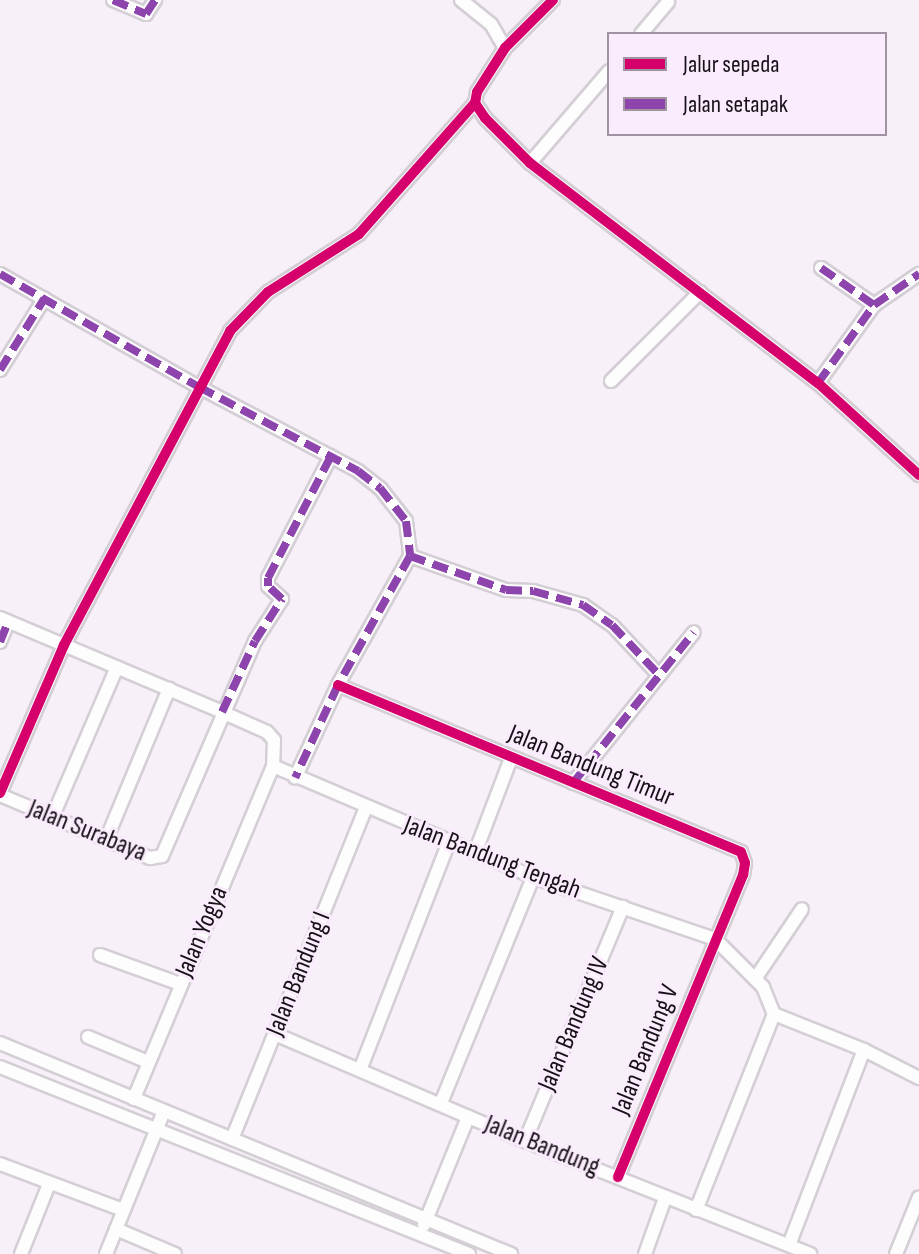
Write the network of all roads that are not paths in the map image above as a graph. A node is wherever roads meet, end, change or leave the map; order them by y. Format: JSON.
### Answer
{"nodes":[{"id":1,"x":113,"y":0,"type":"edge"},
{"id":2,"x":155,"y":0,"type":"edge"},
{"id":3,"x":461,"y":0,"type":"edge"},
{"id":4,"x":553,"y":0,"type":"edge"},
{"id":5,"x":668,"y":2,"type":"edge"},
{"id":6,"x":643,"y":32,"type":"edge"},
{"id":7,"x":505,"y":48,"type":"junction"},
{"id":8,"x":607,"y":73,"type":"edge"},
{"id":9,"x":475,"y":103,"type":"junction"},
{"id":10,"x":530,"y":163,"type":"junction"},
{"id":11,"x":821,"y":268,"type":"dead end"},
{"id":12,"x":0,"y":274,"type":"edge"},
{"id":13,"x":919,"y":274,"type":"edge"},
{"id":14,"x":700,"y":292,"type":"junction"},
{"id":15,"x":44,"y":299,"type":"junction"},
{"id":16,"x":874,"y":305,"type":"junction"},
{"id":17,"x":0,"y":370,"type":"edge"},
{"id":18,"x":611,"y":381,"type":"dead end"},
{"id":19,"x":818,"y":383,"type":"junction"},
{"id":20,"x":199,"y":387,"type":"junction"},
{"id":21,"x":331,"y":456,"type":"junction"},
{"id":22,"x":919,"y":475,"type":"edge"},
{"id":23,"x":410,"y":556,"type":"junction"},
{"id":24,"x":4,"y":620,"type":"edge"},
{"id":25,"x":694,"y":632,"type":"dead end"},
{"id":26,"x":0,"y":642,"type":"edge"},
{"id":27,"x":64,"y":645,"type":"junction"},
{"id":28,"x":117,"y":667,"type":"junction"},
{"id":29,"x":659,"y":675,"type":"junction"},
{"id":30,"x":338,"y":685,"type":"junction"},
{"id":31,"x":169,"y":689,"type":"junction"},
{"id":32,"x":222,"y":712,"type":"junction"},
{"id":33,"x":511,"y":758,"type":"junction"},
{"id":34,"x":273,"y":766,"type":"junction"},
{"id":35,"x":295,"y":778,"type":"junction"},
{"id":36,"x":573,"y":783,"type":"junction"},
{"id":37,"x":0,"y":794,"type":"edge"},
{"id":38,"x":366,"y":808,"type":"junction"},
{"id":39,"x":52,"y":818,"type":"junction"},
{"id":40,"x":106,"y":840,"type":"junction"},
{"id":41,"x":449,"y":842,"type":"junction"},
{"id":42,"x":475,"y":853,"type":"junction"},
{"id":43,"x":533,"y":877,"type":"junction"},
{"id":44,"x":623,"y":907,"type":"junction"},
{"id":45,"x":802,"y":909,"type":"dead end"},
{"id":46,"x":715,"y":939,"type":"junction"},
{"id":47,"x":100,"y":955,"type":"dead end"},
{"id":48,"x":755,"y":979,"type":"junction"},
{"id":49,"x":180,"y":984,"type":"junction"},
{"id":50,"x":774,"y":1014,"type":"junction"},
{"id":51,"x":275,"y":1034,"type":"junction"},
{"id":52,"x":88,"y":1037,"type":"dead end"},
{"id":53,"x":0,"y":1043,"type":"edge"},
{"id":54,"x":864,"y":1050,"type":"junction"},
{"id":55,"x":148,"y":1062,"type":"junction"},
{"id":56,"x":0,"y":1067,"type":"edge"},
{"id":57,"x":360,"y":1070,"type":"junction"},
{"id":58,"x":919,"y":1078,"type":"edge"},
{"id":59,"x":134,"y":1099,"type":"junction"},
{"id":60,"x":441,"y":1103,"type":"junction"},
{"id":61,"x":164,"y":1111,"type":"junction"},
{"id":62,"x":468,"y":1117,"type":"junction"},
{"id":63,"x":155,"y":1132,"type":"junction"},
{"id":64,"x":232,"y":1139,"type":"junction"},
{"id":65,"x":525,"y":1141,"type":"junction"},
{"id":66,"x":0,"y":1164,"type":"edge"},
{"id":67,"x":618,"y":1177,"type":"junction"},
{"id":68,"x":49,"y":1184,"type":"junction"},
{"id":69,"x":919,"y":1197,"type":"edge"},
{"id":70,"x":665,"y":1198,"type":"junction"},
{"id":71,"x":123,"y":1210,"type":"junction"},
{"id":72,"x":696,"y":1210,"type":"junction"},
{"id":73,"x":427,"y":1219,"type":"junction"},
{"id":74,"x":116,"y":1229,"type":"junction"},
{"id":75,"x":421,"y":1234,"type":"junction"},
{"id":76,"x":789,"y":1245,"type":"junction"},
{"id":77,"x":21,"y":1254,"type":"edge"},
{"id":78,"x":106,"y":1254,"type":"edge"},
{"id":79,"x":175,"y":1254,"type":"edge"},
{"id":80,"x":469,"y":1254,"type":"edge"},
{"id":81,"x":511,"y":1254,"type":"edge"},
{"id":82,"x":645,"y":1254,"type":"edge"},
{"id":83,"x":810,"y":1254,"type":"edge"},
{"id":84,"x":896,"y":1254,"type":"edge"}],
"edges":[{"from":1,"to":2,"type":"street"},
{"from":3,"to":7,"type":"street"},
{"from":4,"to":7,"type":"street"},
{"from":5,"to":6,"type":"street"},
{"from":7,"to":9,"type":"street"},
{"from":8,"to":10,"type":"street"},
{"from":9,"to":10,"type":"street"},
{"from":9,"to":20,"type":"street"},
{"from":10,"to":14,"type":"street"},
{"from":11,"to":16,"type":"street"},
{"from":12,"to":15,"type":"street"},
{"from":13,"to":16,"type":"street"},
{"from":14,"to":18,"type":"street"},
{"from":14,"to":19,"type":"street"},
{"from":15,"to":17,"type":"street"},
{"from":15,"to":20,"type":"street"},
{"from":16,"to":19,"type":"street"},
{"from":19,"to":22,"type":"street"},
{"from":20,"to":21,"type":"street"},
{"from":20,"to":27,"type":"street"},
{"from":21,"to":23,"type":"street"},
{"from":21,"to":32,"type":"street"},
{"from":23,"to":29,"type":"street"},
{"from":23,"to":30,"type":"street"},
{"from":24,"to":26,"type":"street"},
{"from":24,"to":27,"type":"street"},
{"from":25,"to":29,"type":"street"},
{"from":27,"to":28,"type":"street"},
{"from":27,"to":37,"type":"street"},
{"from":28,"to":31,"type":"street"},
{"from":28,"to":39,"type":"street"},
{"from":29,"to":36,"type":"street"},
{"from":30,"to":33,"type":"street","name":"Jalan Bandung Timur"},
{"from":30,"to":35,"type":"street"},
{"from":31,"to":32,"type":"street"},
{"from":31,"to":40,"type":"street"},
{"from":32,"to":34,"type":"street"},
{"from":32,"to":40,"type":"street","name":"Jalan Surabaya"},
{"from":33,"to":36,"type":"street","name":"Jalan Bandung Timur"},
{"from":33,"to":42,"type":"street"},
{"from":34,"to":35,"type":"street","name":"Jalan Bandung Tengah"},
{"from":34,"to":49,"type":"street","name":"Jalan Yogya"},
{"from":35,"to":38,"type":"street","name":"Jalan Bandung Tengah"},
{"from":36,"to":46,"type":"street","name":"Jalan Bandung Timur"},
{"from":37,"to":39,"type":"street","name":"Jalan Surabaya"},
{"from":38,"to":41,"type":"street","name":"Jalan Bandung Tengah"},
{"from":38,"to":51,"type":"street","name":"Jalan Bandung I"},
{"from":39,"to":40,"type":"street","name":"Jalan Surabaya"},
{"from":41,"to":42,"type":"street","name":"Jalan Bandung Tengah"},
{"from":41,"to":57,"type":"street"},
{"from":42,"to":43,"type":"street","name":"Jalan Bandung Tengah"},
{"from":43,"to":44,"type":"street","name":"Jalan Bandung Tengah"},
{"from":43,"to":60,"type":"street"},
{"from":44,"to":46,"type":"street","name":"Jalan Bandung Tengah"},
{"from":44,"to":65,"type":"street","name":"Jalan Bandung IV"},
{"from":45,"to":48,"type":"street"},
{"from":46,"to":48,"type":"street"},
{"from":46,"to":67,"type":"street","name":"Jalan Bandung V"},
{"from":47,"to":49,"type":"street"},
{"from":48,"to":50,"type":"street"},
{"from":49,"to":55,"type":"street","name":"Jalan Yogya"},
{"from":50,"to":54,"type":"street"},
{"from":50,"to":72,"type":"street"},
{"from":51,"to":57,"type":"street","name":"Jalan Bandung"},
{"from":51,"to":64,"type":"street","name":"Jalan Bandung I"},
{"from":52,"to":55,"type":"street"},
{"from":53,"to":59,"type":"street"},
{"from":54,"to":58,"type":"street"},
{"from":54,"to":76,"type":"street"},
{"from":55,"to":59,"type":"street","name":"Jalan Yogya"},
{"from":56,"to":63,"type":"street"},
{"from":57,"to":60,"type":"street","name":"Jalan Bandung"},
{"from":59,"to":61,"type":"street"},
{"from":60,"to":62,"type":"street","name":"Jalan Bandung"},
{"from":61,"to":63,"type":"street"},
{"from":61,"to":64,"type":"street"},
{"from":62,"to":65,"type":"street","name":"Jalan Bandung"},
{"from":62,"to":73,"type":"street"},
{"from":63,"to":71,"type":"street"},
{"from":63,"to":75,"type":"street"},
{"from":64,"to":73,"type":"street"},
{"from":65,"to":67,"type":"street","name":"Jalan Bandung"},
{"from":66,"to":68,"type":"street"},
{"from":67,"to":70,"type":"street","name":"Jalan Bandung"},
{"from":68,"to":71,"type":"street"},
{"from":68,"to":77,"type":"street"},
{"from":69,"to":84,"type":"street"},
{"from":70,"to":72,"type":"street","name":"Jalan Bandung"},
{"from":70,"to":82,"type":"street"},
{"from":71,"to":74,"type":"street"},
{"from":72,"to":76,"type":"street","name":"Jalan Bandung"},
{"from":73,"to":75,"type":"street"},
{"from":73,"to":81,"type":"street"},
{"from":74,"to":78,"type":"street"},
{"from":74,"to":79,"type":"street"},
{"from":75,"to":80,"type":"street"},
{"from":76,"to":83,"type":"street","name":"Jalan Bandung"}]}
